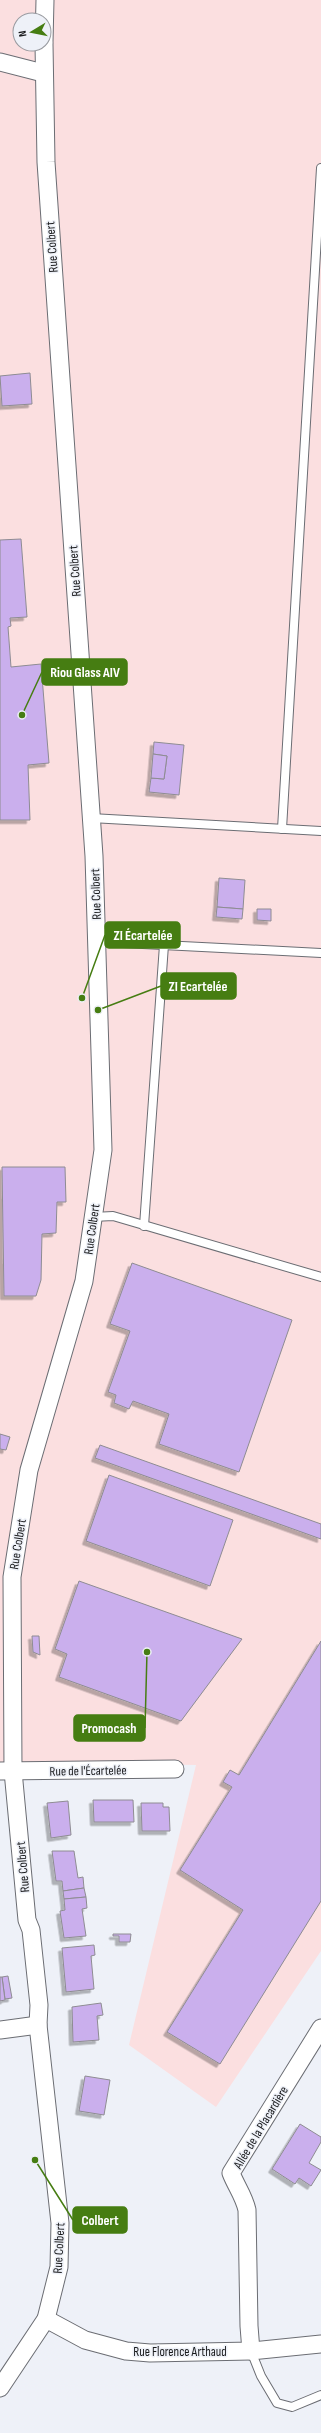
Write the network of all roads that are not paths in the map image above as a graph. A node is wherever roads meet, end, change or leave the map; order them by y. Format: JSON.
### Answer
{"nodes":[{"id":1,"x":45,"y":0,"type":"edge"},
{"id":2,"x":45,"y":12,"type":"edge"},
{"id":3,"x":44,"y":52,"type":"edge"},
{"id":4,"x":0,"y":62,"type":"edge"},
{"id":5,"x":43,"y":73,"type":"junction"},
{"id":6,"x":321,"y":168,"type":"edge"},
{"id":7,"x":91,"y":818,"type":"junction"},
{"id":8,"x":282,"y":829,"type":"junction"},
{"id":9,"x":321,"y":831,"type":"edge"},
{"id":10,"x":96,"y":929,"type":"junction"},
{"id":11,"x":164,"y":945,"type":"junction"},
{"id":12,"x":321,"y":953,"type":"edge"},
{"id":13,"x":93,"y":1217,"type":"junction"},
{"id":14,"x":144,"y":1226,"type":"junction"},
{"id":15,"x":321,"y":1276,"type":"edge"},
{"id":16,"x":175,"y":1769,"type":"dead end"},
{"id":17,"x":6,"y":1771,"type":"edge"},
{"id":18,"x":38,"y":2025,"type":"junction"},
{"id":19,"x":321,"y":2028,"type":"edge"},
{"id":20,"x":0,"y":2030,"type":"edge"},
{"id":21,"x":46,"y":2319,"type":"junction"},
{"id":22,"x":321,"y":2344,"type":"edge"},
{"id":23,"x":251,"y":2351,"type":"junction"},
{"id":24,"x":0,"y":2388,"type":"edge"},
{"id":25,"x":321,"y":2395,"type":"edge"}],
"edges":[{"from":1,"to":2,"type":"street","name":"Rue Colbert"},
{"from":3,"to":5,"type":"street","name":"Rue Colbert"},
{"from":4,"to":5,"type":"street"},
{"from":5,"to":7,"type":"street","name":"Rue Colbert"},
{"from":6,"to":8,"type":"lane"},
{"from":7,"to":8,"type":"lane"},
{"from":7,"to":10,"type":"street","name":"Rue Colbert"},
{"from":8,"to":9,"type":"lane"},
{"from":10,"to":11,"type":"lane"},
{"from":10,"to":13,"type":"street","name":"Rue Colbert"},
{"from":11,"to":12,"type":"lane"},
{"from":11,"to":14,"type":"lane"},
{"from":13,"to":14,"type":"lane"},
{"from":13,"to":17,"type":"street","name":"Rue Colbert"},
{"from":14,"to":15,"type":"lane"},
{"from":16,"to":17,"type":"street","name":"Rue de l'Écartelée"},
{"from":17,"to":18,"type":"street","name":"Rue Colbert"},
{"from":18,"to":20,"type":"street"},
{"from":18,"to":21,"type":"street","name":"Rue Colbert"},
{"from":19,"to":23,"type":"street","name":"Allée de la Placardière"},
{"from":21,"to":23,"type":"street","name":"Rue Florence Arthaud"},
{"from":21,"to":24,"type":"street","name":"Rue Colbert"},
{"from":22,"to":23,"type":"street","name":"Rue Florence Arthaud"},
{"from":23,"to":25,"type":"lane"}]}
